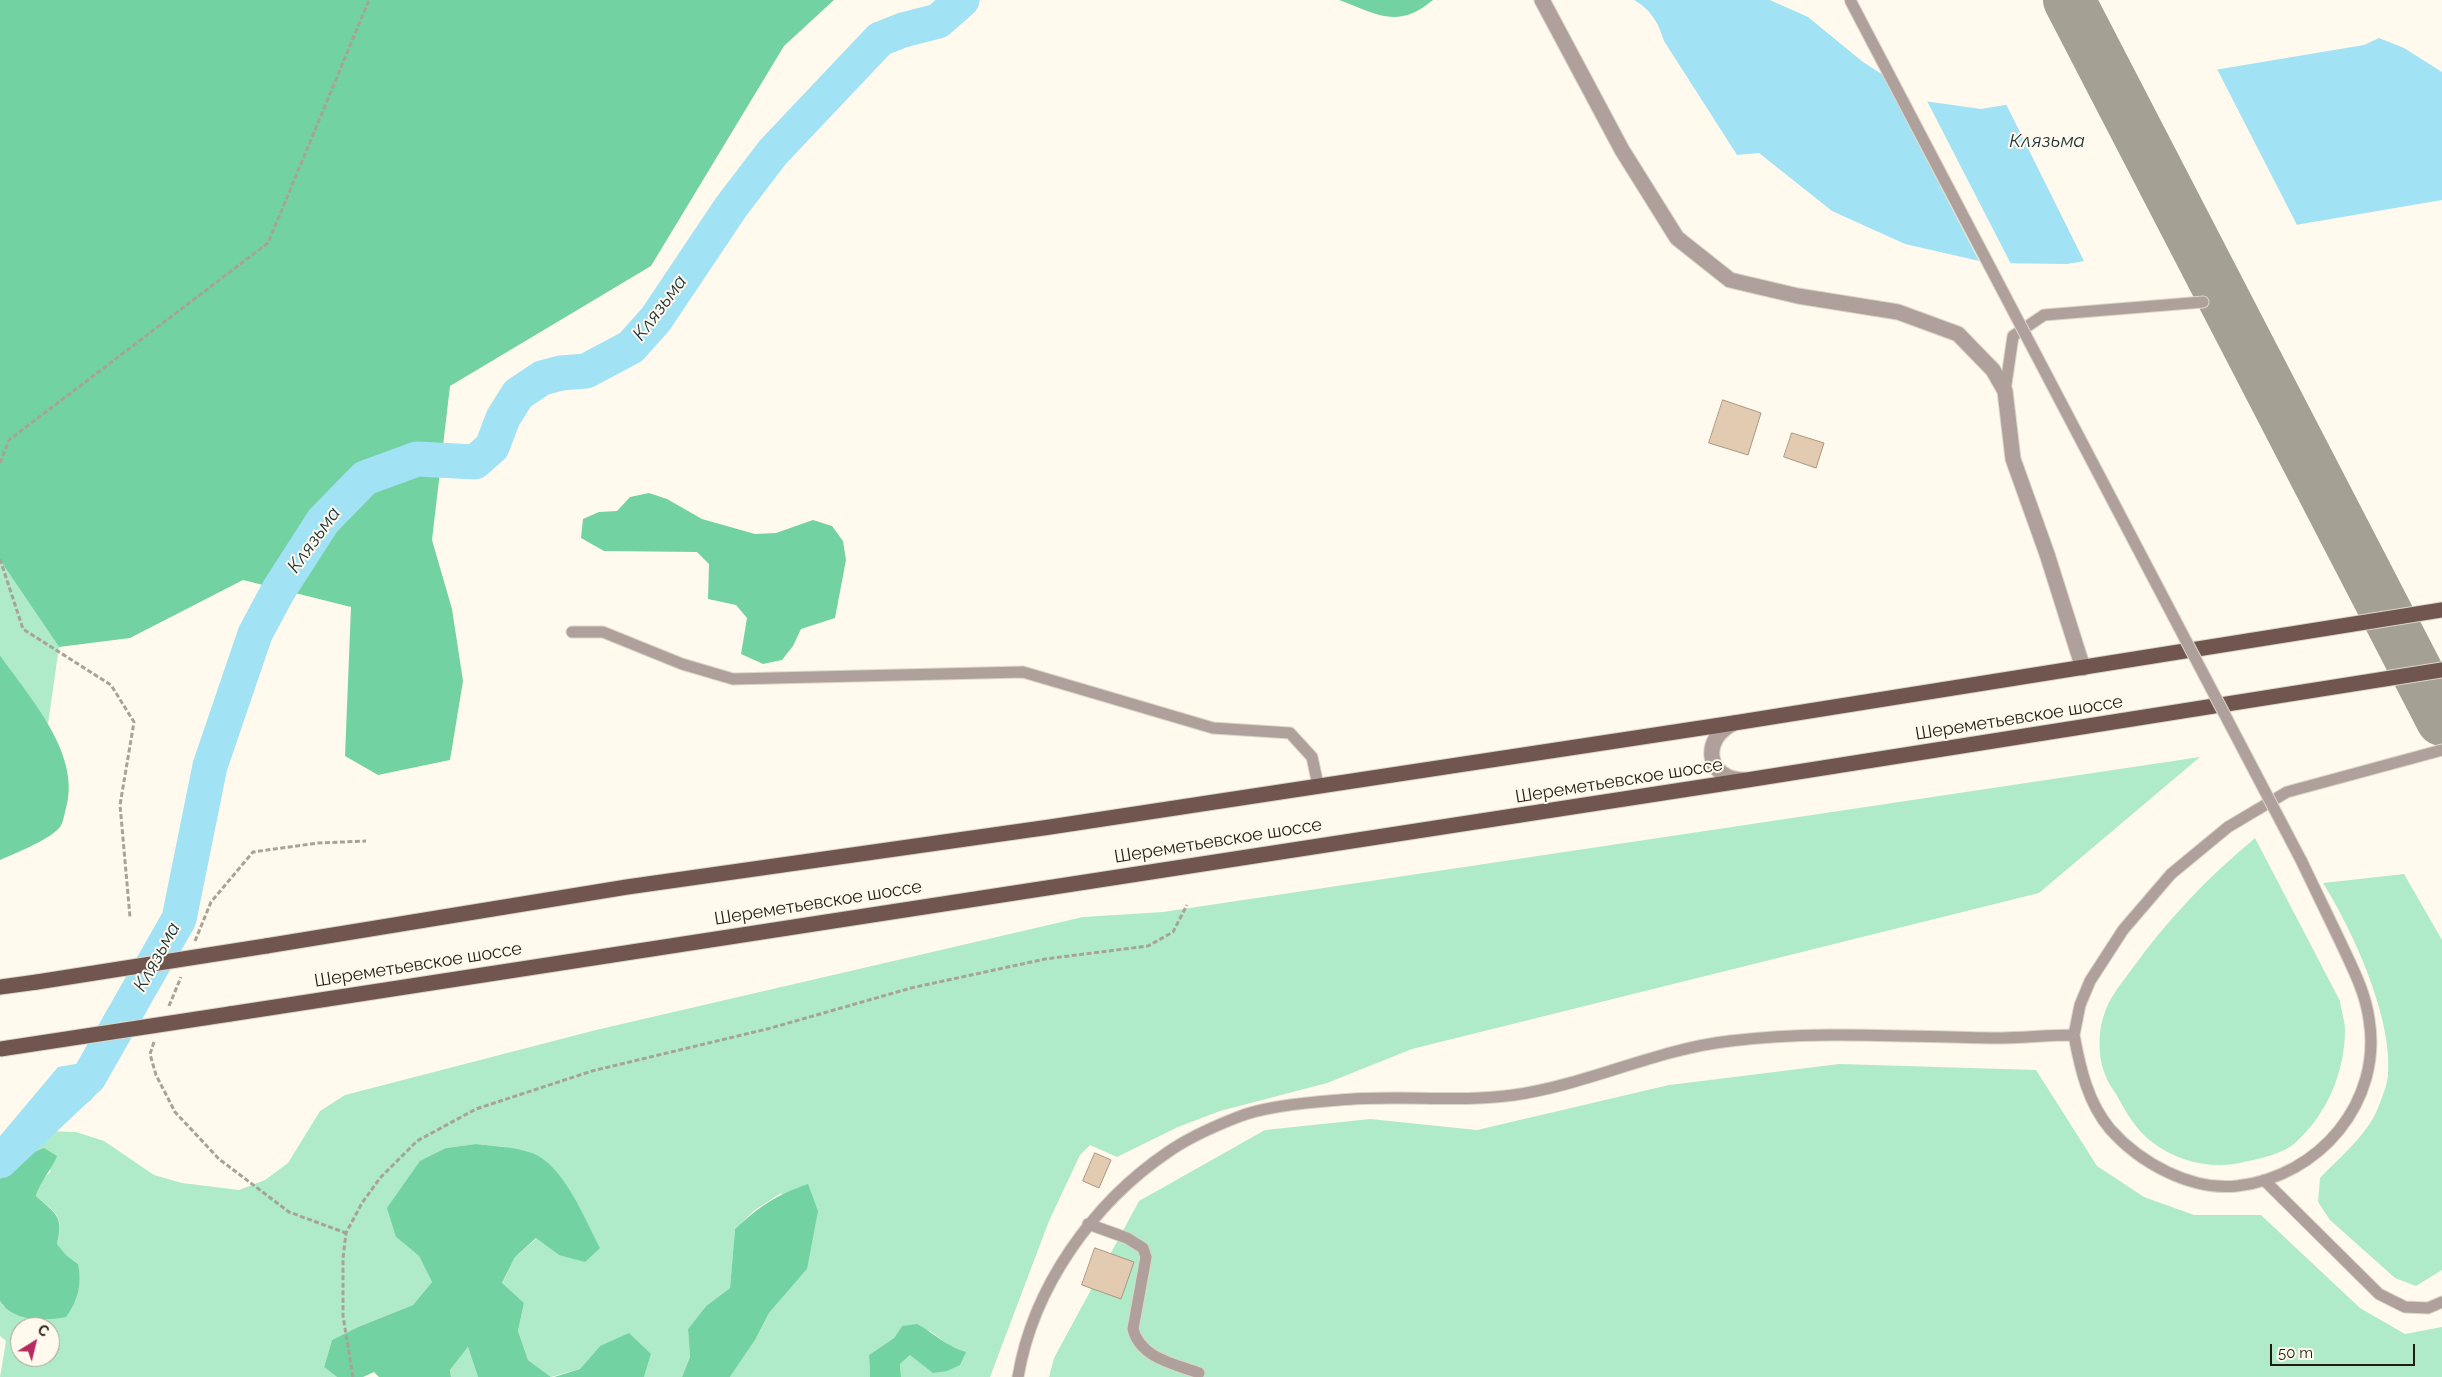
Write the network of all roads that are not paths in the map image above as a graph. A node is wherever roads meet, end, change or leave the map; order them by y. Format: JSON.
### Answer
{"nodes":[{"id":1,"x":1850,"y":0,"type":"edge"},
{"id":2,"x":1545,"y":6,"type":"edge"},
{"id":3,"x":2203,"y":302,"type":"dead end"},
{"id":4,"x":2005,"y":391,"type":"junction"},
{"id":5,"x":2442,"y":610,"type":"edge"},
{"id":6,"x":572,"y":632,"type":"dead end"},
{"id":7,"x":2083,"y":668,"type":"junction"},
{"id":8,"x":2442,"y":670,"type":"edge"},
{"id":9,"x":1734,"y":723,"type":"junction"},
{"id":10,"x":2442,"y":750,"type":"edge"},
{"id":11,"x":1747,"y":780,"type":"junction"},
{"id":12,"x":1318,"y":785,"type":"junction"},
{"id":13,"x":0,"y":988,"type":"edge"},
{"id":14,"x":2074,"y":1035,"type":"junction"},
{"id":15,"x":0,"y":1049,"type":"edge"},
{"id":16,"x":2264,"y":1180,"type":"junction"},
{"id":17,"x":1088,"y":1224,"type":"junction"},
{"id":18,"x":2442,"y":1302,"type":"edge"},
{"id":19,"x":1199,"y":1373,"type":"dead end"},
{"id":20,"x":1018,"y":1377,"type":"edge"}],
"edges":[{"from":1,"to":16,"type":"lane","bridge":true},
{"from":2,"to":4,"type":"street"},
{"from":3,"to":4,"type":"lane"},
{"from":4,"to":7,"type":"street"},
{"from":5,"to":7,"type":"main road"},
{"from":6,"to":12,"type":"lane"},
{"from":7,"to":9,"type":"main road"},
{"from":8,"to":11,"type":"main road","name":"Шереметьевское шоссе"},
{"from":9,"to":11,"type":"street"},
{"from":9,"to":12,"type":"main road"},
{"from":10,"to":14,"type":"lane"},
{"from":11,"to":15,"type":"main road","name":"Шереметьевское шоссе","bridge":true},
{"from":12,"to":13,"type":"main road","bridge":true},
{"from":14,"to":16,"type":"lane"},
{"from":14,"to":17,"type":"lane"},
{"from":16,"to":18,"type":"lane"},
{"from":17,"to":19,"type":"lane"},
{"from":17,"to":20,"type":"lane"}]}
